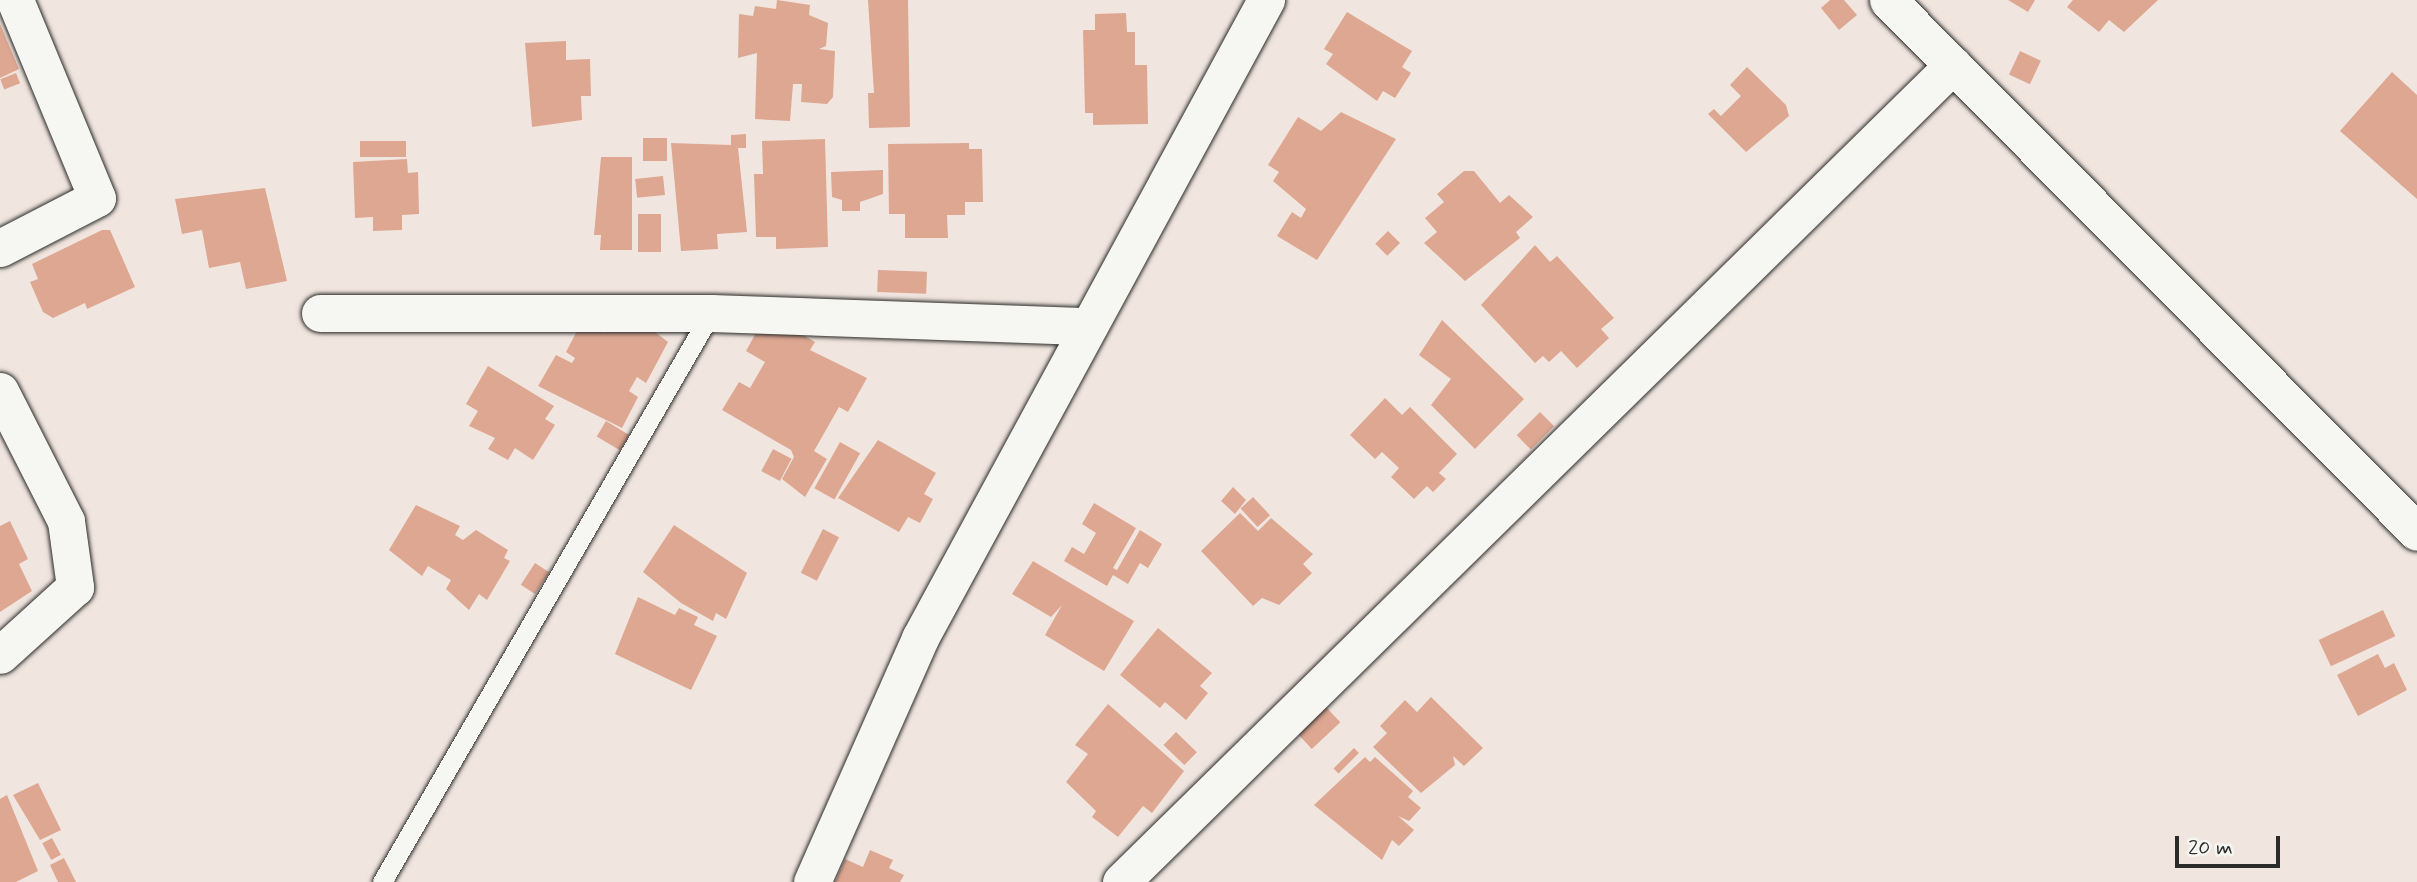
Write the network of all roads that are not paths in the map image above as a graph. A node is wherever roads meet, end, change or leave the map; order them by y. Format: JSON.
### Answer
{"nodes":[{"id":1,"x":15,"y":0,"type":"edge"},
{"id":2,"x":1265,"y":0,"type":"edge"},
{"id":3,"x":1888,"y":0,"type":"edge"},
{"id":4,"x":1953,"y":65,"type":"junction"},
{"id":5,"x":0,"y":248,"type":"edge"},
{"id":6,"x":320,"y":313,"type":"dead end"},
{"id":7,"x":711,"y":313,"type":"junction"},
{"id":8,"x":1089,"y":326,"type":"junction"},
{"id":9,"x":0,"y":391,"type":"edge"},
{"id":10,"x":2417,"y":533,"type":"edge"},
{"id":11,"x":0,"y":655,"type":"edge"},
{"id":12,"x":382,"y":882,"type":"edge"},
{"id":13,"x":812,"y":882,"type":"edge"},
{"id":14,"x":1121,"y":882,"type":"edge"}],
"edges":[{"from":1,"to":5,"type":"street"},
{"from":2,"to":8,"type":"street"},
{"from":3,"to":4,"type":"street"},
{"from":4,"to":10,"type":"street"},
{"from":4,"to":14,"type":"street"},
{"from":6,"to":7,"type":"street"},
{"from":7,"to":8,"type":"street"},
{"from":7,"to":12,"type":"lane"},
{"from":8,"to":13,"type":"street"},
{"from":9,"to":11,"type":"street"}]}
